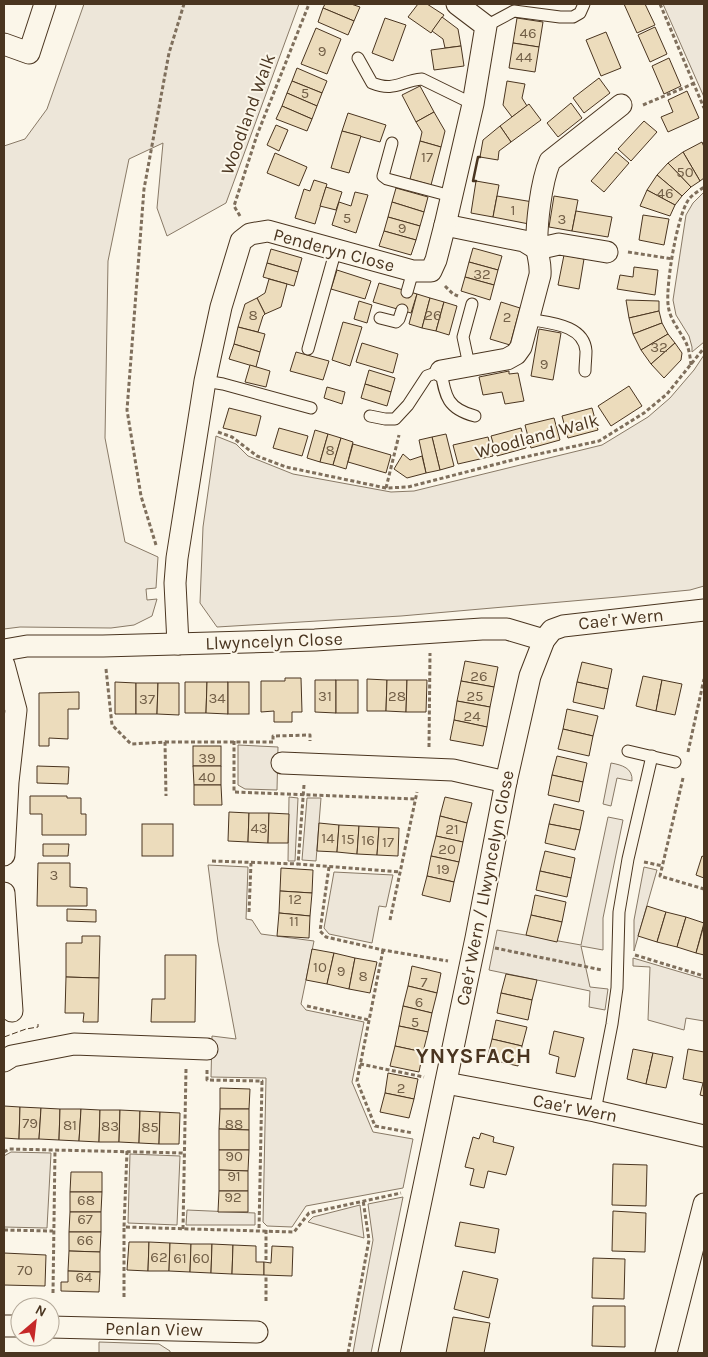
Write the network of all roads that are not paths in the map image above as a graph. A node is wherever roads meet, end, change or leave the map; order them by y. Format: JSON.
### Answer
{"nodes":[{"id":1,"x":46,"y":4,"type":"edge"},
{"id":2,"x":456,"y":4,"type":"edge"},
{"id":3,"x":584,"y":4,"type":"edge"},
{"id":4,"x":486,"y":26,"type":"junction"},
{"id":5,"x":4,"y":44,"type":"edge"},
{"id":6,"x":358,"y":58,"type":"dead end"},
{"id":7,"x":473,"y":104,"type":"junction"},
{"id":8,"x":621,"y":105,"type":"road end"},
{"id":9,"x":392,"y":143,"type":"dead end"},
{"id":10,"x":451,"y":196,"type":"junction"},
{"id":11,"x":445,"y":224,"type":"junction"},
{"id":12,"x":537,"y":249,"type":"junction"},
{"id":13,"x":336,"y":250,"type":"junction"},
{"id":14,"x":607,"y":252,"type":"road end"},
{"id":15,"x":422,"y":271,"type":"junction"},
{"id":16,"x":407,"y":292,"type":"dead end"},
{"id":17,"x":472,"y":304,"type":"road end"},
{"id":18,"x":402,"y":310,"type":"dead end"},
{"id":19,"x":380,"y":318,"type":"dead end"},
{"id":20,"x":528,"y":318,"type":"junction"},
{"id":21,"x":308,"y":349,"type":"dead end"},
{"id":22,"x":469,"y":364,"type":"junction"},
{"id":23,"x":441,"y":371,"type":"junction"},
{"id":24,"x":585,"y":371,"type":"dead end"},
{"id":25,"x":205,"y":381,"type":"junction"},
{"id":26,"x":311,"y":408,"type":"dead end"},
{"id":27,"x":370,"y":416,"type":"dead end"},
{"id":28,"x":475,"y":416,"type":"dead end"},
{"id":29,"x":704,"y":610,"type":"edge"},
{"id":30,"x":544,"y":640,"type":"junction"},
{"id":31,"x":178,"y":644,"type":"junction"},
{"id":32,"x":4,"y":650,"type":"edge"},
{"id":33,"x":4,"y":665,"type":"edge"},
{"id":34,"x":628,"y":751,"type":"dead end"},
{"id":35,"x":652,"y":756,"type":"junction"},
{"id":36,"x":675,"y":762,"type":"dead end"},
{"id":37,"x":282,"y":763,"type":"dead end"},
{"id":38,"x":506,"y":782,"type":"junction"},
{"id":39,"x":4,"y":856,"type":"edge"},
{"id":40,"x":4,"y":893,"type":"edge"},
{"id":41,"x":12,"y":1011,"type":"dead end"},
{"id":42,"x":208,"y":1049,"type":"dead end"},
{"id":43,"x":4,"y":1061,"type":"edge"},
{"id":44,"x":446,"y":1084,"type":"junction"},
{"id":45,"x":595,"y":1111,"type":"junction"},
{"id":46,"x":704,"y":1136,"type":"edge"},
{"id":47,"x":704,"y":1204,"type":"edge"},
{"id":48,"x":60,"y":1327,"type":"edge"},
{"id":49,"x":257,"y":1332,"type":"dead end"},
{"id":50,"x":389,"y":1353,"type":"edge"},
{"id":51,"x":666,"y":1353,"type":"edge"}],
"edges":[{"from":1,"to":5,"type":"street"},
{"from":2,"to":4,"type":"street"},
{"from":3,"to":4,"type":"lane"},
{"from":4,"to":7,"type":"street"},
{"from":6,"to":7,"type":"lane"},
{"from":7,"to":10,"type":"street"},
{"from":8,"to":12,"type":"street"},
{"from":9,"to":10,"type":"lane"},
{"from":10,"to":11,"type":"street"},
{"from":11,"to":12,"type":"street"},
{"from":11,"to":15,"type":"street"},
{"from":12,"to":14,"type":"street"},
{"from":12,"to":20,"type":"street"},
{"from":13,"to":15,"type":"street","name":"Penderyn Close"},
{"from":13,"to":21,"type":"lane"},
{"from":13,"to":25,"type":"street","name":"Penderyn Close"},
{"from":15,"to":16,"type":"lane"},
{"from":17,"to":22,"type":"lane"},
{"from":18,"to":19,"type":"lane"},
{"from":20,"to":22,"type":"street"},
{"from":20,"to":24,"type":"lane"},
{"from":22,"to":23,"type":"street"},
{"from":23,"to":27,"type":"lane"},
{"from":23,"to":28,"type":"lane"},
{"from":25,"to":26,"type":"lane"},
{"from":25,"to":31,"type":"street","name":"Penderyn Close"},
{"from":29,"to":30,"type":"street","name":"Cae'r Wern"},
{"from":30,"to":31,"type":"street","name":"Llwyncelyn Close"},
{"from":30,"to":38,"type":"street","name":"Cae'r Wern / Llwyncelyn Close"},
{"from":31,"to":32,"type":"street","name":"Llwyncelyn Close"},
{"from":33,"to":39,"type":"street"},
{"from":34,"to":35,"type":"lane"},
{"from":35,"to":36,"type":"lane"},
{"from":35,"to":45,"type":"lane"},
{"from":37,"to":38,"type":"street"},
{"from":38,"to":44,"type":"street","name":"Cae'r Wern / Llwyncelyn Close"},
{"from":40,"to":41,"type":"street"},
{"from":42,"to":43,"type":"street"},
{"from":44,"to":45,"type":"street","name":"Cae'r Wern"},
{"from":44,"to":50,"type":"street","name":"Cae'r Wern / Llwyncelyn Close"},
{"from":45,"to":46,"type":"street","name":"Cae'r Wern"},
{"from":47,"to":51,"type":"street"},
{"from":48,"to":49,"type":"street","name":"Penlan View"}]}
